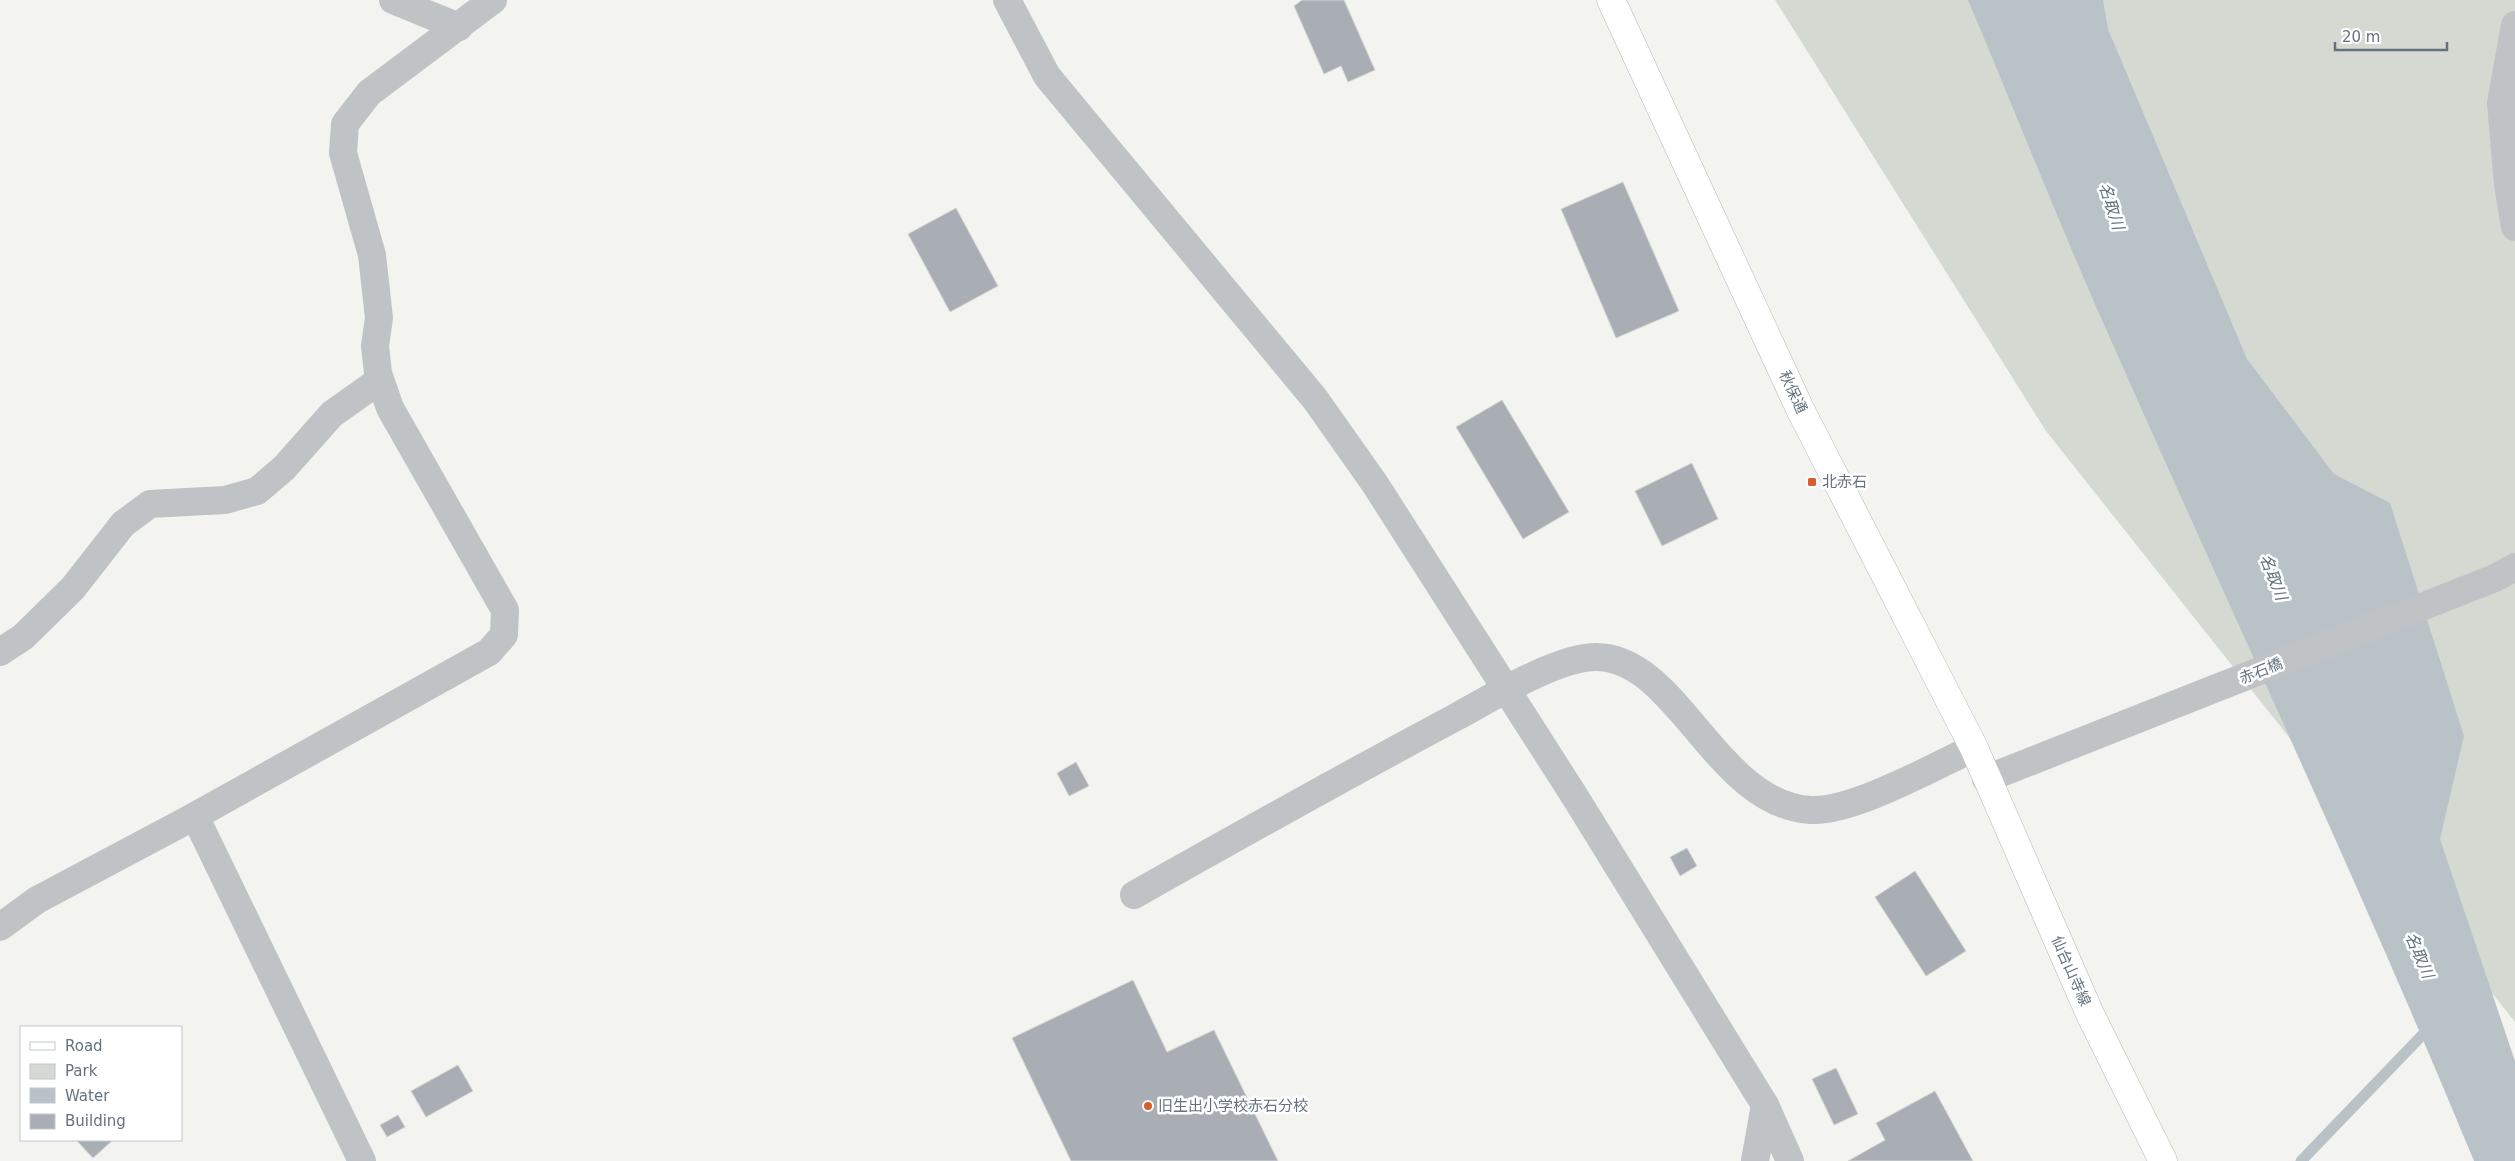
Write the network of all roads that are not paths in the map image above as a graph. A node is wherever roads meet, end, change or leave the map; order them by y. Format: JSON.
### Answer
{"nodes":[{"id":1,"x":393,"y":0,"type":"edge"},
{"id":2,"x":493,"y":0,"type":"edge"},
{"id":3,"x":1007,"y":0,"type":"edge"},
{"id":4,"x":1611,"y":0,"type":"edge"},
{"id":5,"x":2515,"y":25,"type":"edge"},
{"id":6,"x":459,"y":26,"type":"junction"},
{"id":7,"x":2515,"y":227,"type":"edge"},
{"id":8,"x":380,"y":380,"type":"junction"},
{"id":9,"x":2505,"y":572,"type":"edge"},
{"id":10,"x":0,"y":652,"type":"edge"},
{"id":11,"x":1506,"y":690,"type":"junction"},
{"id":12,"x":1974,"y":748,"type":"junction"},
{"id":13,"x":1986,"y":779,"type":"junction"},
{"id":14,"x":195,"y":816,"type":"junction"},
{"id":15,"x":1134,"y":895,"type":"dead end"},
{"id":16,"x":0,"y":926,"type":"edge"},
{"id":17,"x":1765,"y":1105,"type":"junction"},
{"id":18,"x":362,"y":1161,"type":"edge"},
{"id":19,"x":1756,"y":1161,"type":"edge"},
{"id":20,"x":1790,"y":1161,"type":"edge"},
{"id":21,"x":2163,"y":1161,"type":"edge"}],
"edges":[{"from":1,"to":6,"type":"street"},
{"from":2,"to":6,"type":"street"},
{"from":3,"to":11,"type":"street"},
{"from":4,"to":12,"type":"main road","name":"秋保通"},
{"from":5,"to":7,"type":"street"},
{"from":6,"to":8,"type":"street"},
{"from":8,"to":10,"type":"street"},
{"from":8,"to":14,"type":"street"},
{"from":9,"to":13,"type":"street","name":"赤石橋"},
{"from":11,"to":12,"type":"street"},
{"from":11,"to":15,"type":"street"},
{"from":11,"to":17,"type":"street"},
{"from":12,"to":13,"type":"main road","name":"秋保通"},
{"from":13,"to":21,"type":"main road","name":"仙台山寺線"},
{"from":14,"to":16,"type":"street"},
{"from":14,"to":18,"type":"street"},
{"from":17,"to":19,"type":"street"},
{"from":17,"to":20,"type":"street"}]}
